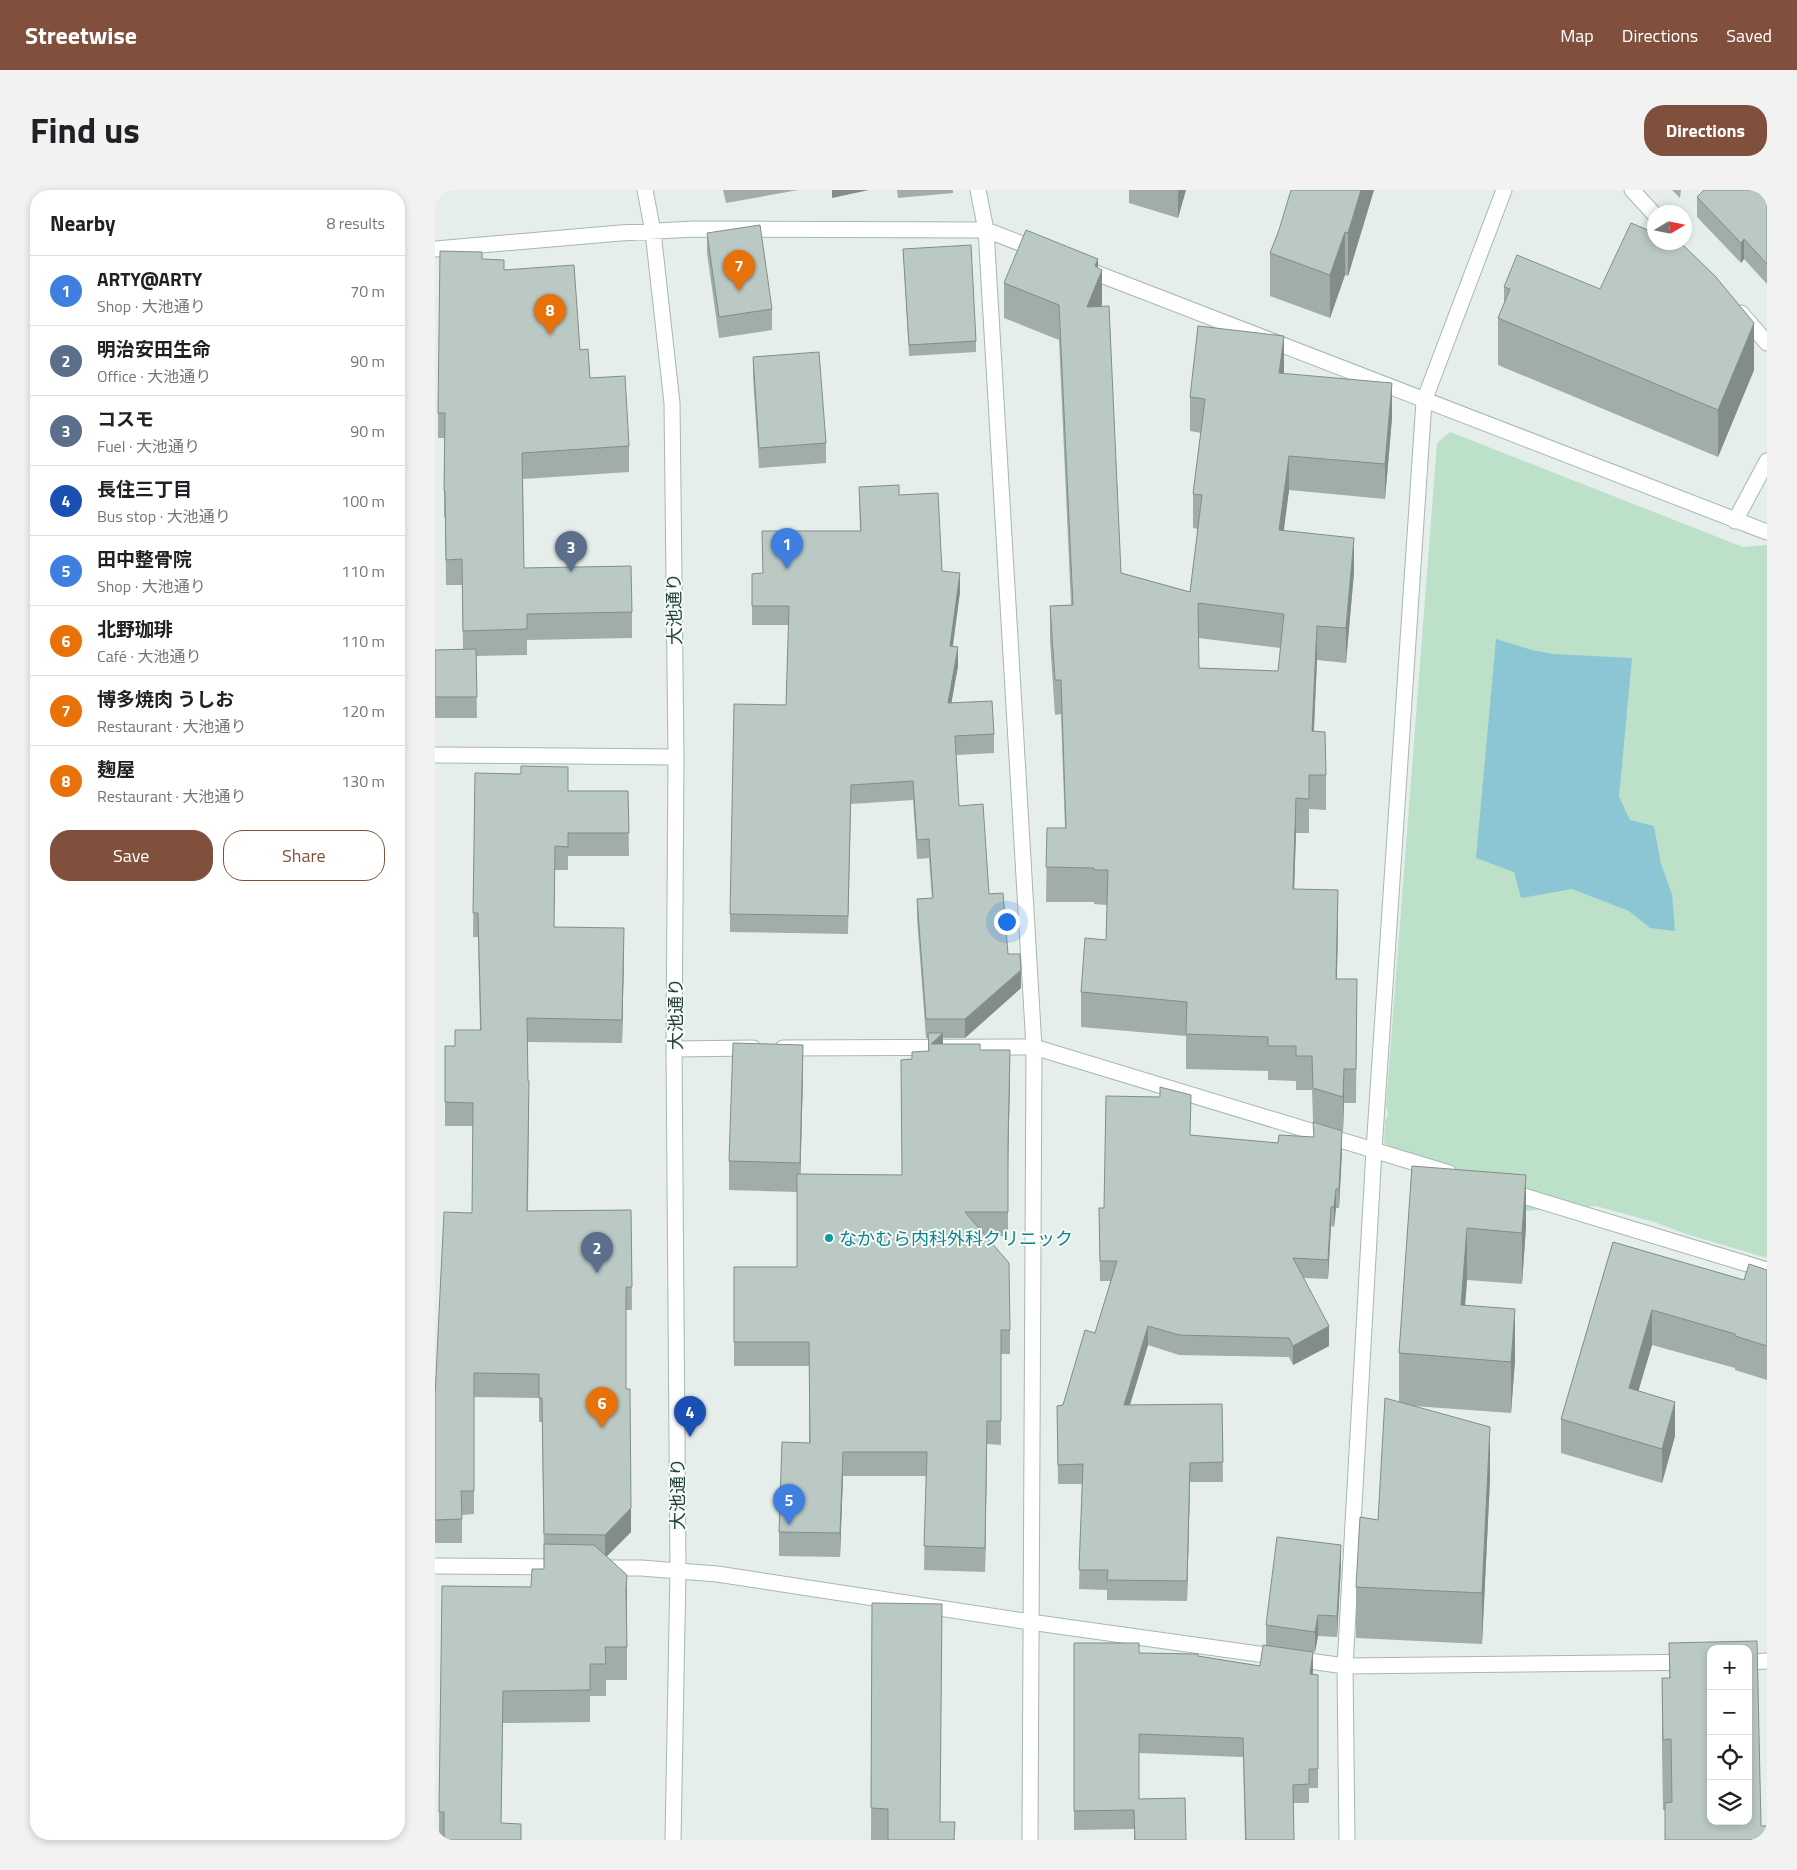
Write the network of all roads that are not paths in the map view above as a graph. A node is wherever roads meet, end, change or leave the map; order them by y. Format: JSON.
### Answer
{"nodes":[{"id":1,"x":645,"y":190,"type":"edge"},
{"id":2,"x":978,"y":190,"type":"edge"},
{"id":3,"x":1504,"y":190,"type":"edge"},
{"id":4,"x":1632,"y":190,"type":"edge"},
{"id":5,"x":1647,"y":206,"type":"edge"},
{"id":6,"x":986,"y":230,"type":"junction"},
{"id":7,"x":653,"y":232,"type":"junction"},
{"id":8,"x":435,"y":249,"type":"edge"},
{"id":9,"x":1051,"y":256,"type":"edge"},
{"id":10,"x":1070,"y":263,"type":"edge"},
{"id":11,"x":1729,"y":300,"type":"edge"},
{"id":12,"x":1767,"y":343,"type":"edge"},
{"id":13,"x":1424,"y":401,"type":"junction"},
{"id":14,"x":1767,"y":461,"type":"edge"},
{"id":15,"x":1735,"y":520,"type":"junction"},
{"id":16,"x":1767,"y":532,"type":"edge"},
{"id":17,"x":435,"y":755,"type":"edge"},
{"id":18,"x":676,"y":757,"type":"junction"},
{"id":19,"x":1034,"y":1047,"type":"junction"},
{"id":20,"x":674,"y":1049,"type":"junction"},
{"id":21,"x":1374,"y":1150,"type":"junction"},
{"id":22,"x":1467,"y":1179,"type":"edge"},
{"id":23,"x":1495,"y":1188,"type":"edge"},
{"id":24,"x":1767,"y":1270,"type":"edge"},
{"id":25,"x":435,"y":1566,"type":"edge"},
{"id":26,"x":678,"y":1570,"type":"junction"},
{"id":27,"x":1030,"y":1622,"type":"junction"},
{"id":28,"x":1767,"y":1661,"type":"edge"},
{"id":29,"x":1707,"y":1662,"type":"edge"},
{"id":30,"x":1752,"y":1662,"type":"edge"},
{"id":31,"x":1345,"y":1666,"type":"junction"},
{"id":32,"x":673,"y":1840,"type":"edge"},
{"id":33,"x":1030,"y":1840,"type":"edge"},
{"id":34,"x":1347,"y":1840,"type":"edge"}],
"edges":[{"from":1,"to":7,"type":"street","name":"大池通り"},
{"from":2,"to":6,"type":"street"},
{"from":3,"to":13,"type":"street"},
{"from":4,"to":5,"type":"street"},
{"from":6,"to":7,"type":"street"},
{"from":6,"to":9,"type":"street"},
{"from":6,"to":19,"type":"street"},
{"from":7,"to":8,"type":"street"},
{"from":7,"to":18,"type":"street","name":"大池通り"},
{"from":10,"to":13,"type":"street"},
{"from":11,"to":12,"type":"street"},
{"from":13,"to":15,"type":"street"},
{"from":13,"to":21,"type":"street"},
{"from":14,"to":15,"type":"street"},
{"from":15,"to":16,"type":"street"},
{"from":17,"to":18,"type":"street"},
{"from":18,"to":20,"type":"street","name":"大池通り"},
{"from":19,"to":20,"type":"street"},
{"from":19,"to":21,"type":"street"},
{"from":19,"to":27,"type":"street"},
{"from":20,"to":26,"type":"street","name":"大池通り"},
{"from":21,"to":22,"type":"street"},
{"from":21,"to":31,"type":"street"},
{"from":23,"to":24,"type":"street"},
{"from":25,"to":26,"type":"street"},
{"from":26,"to":27,"type":"street"},
{"from":26,"to":32,"type":"street","name":"大池通り"},
{"from":27,"to":31,"type":"street"},
{"from":27,"to":33,"type":"street"},
{"from":28,"to":30,"type":"street"},
{"from":29,"to":31,"type":"street"},
{"from":31,"to":34,"type":"street"}]}
